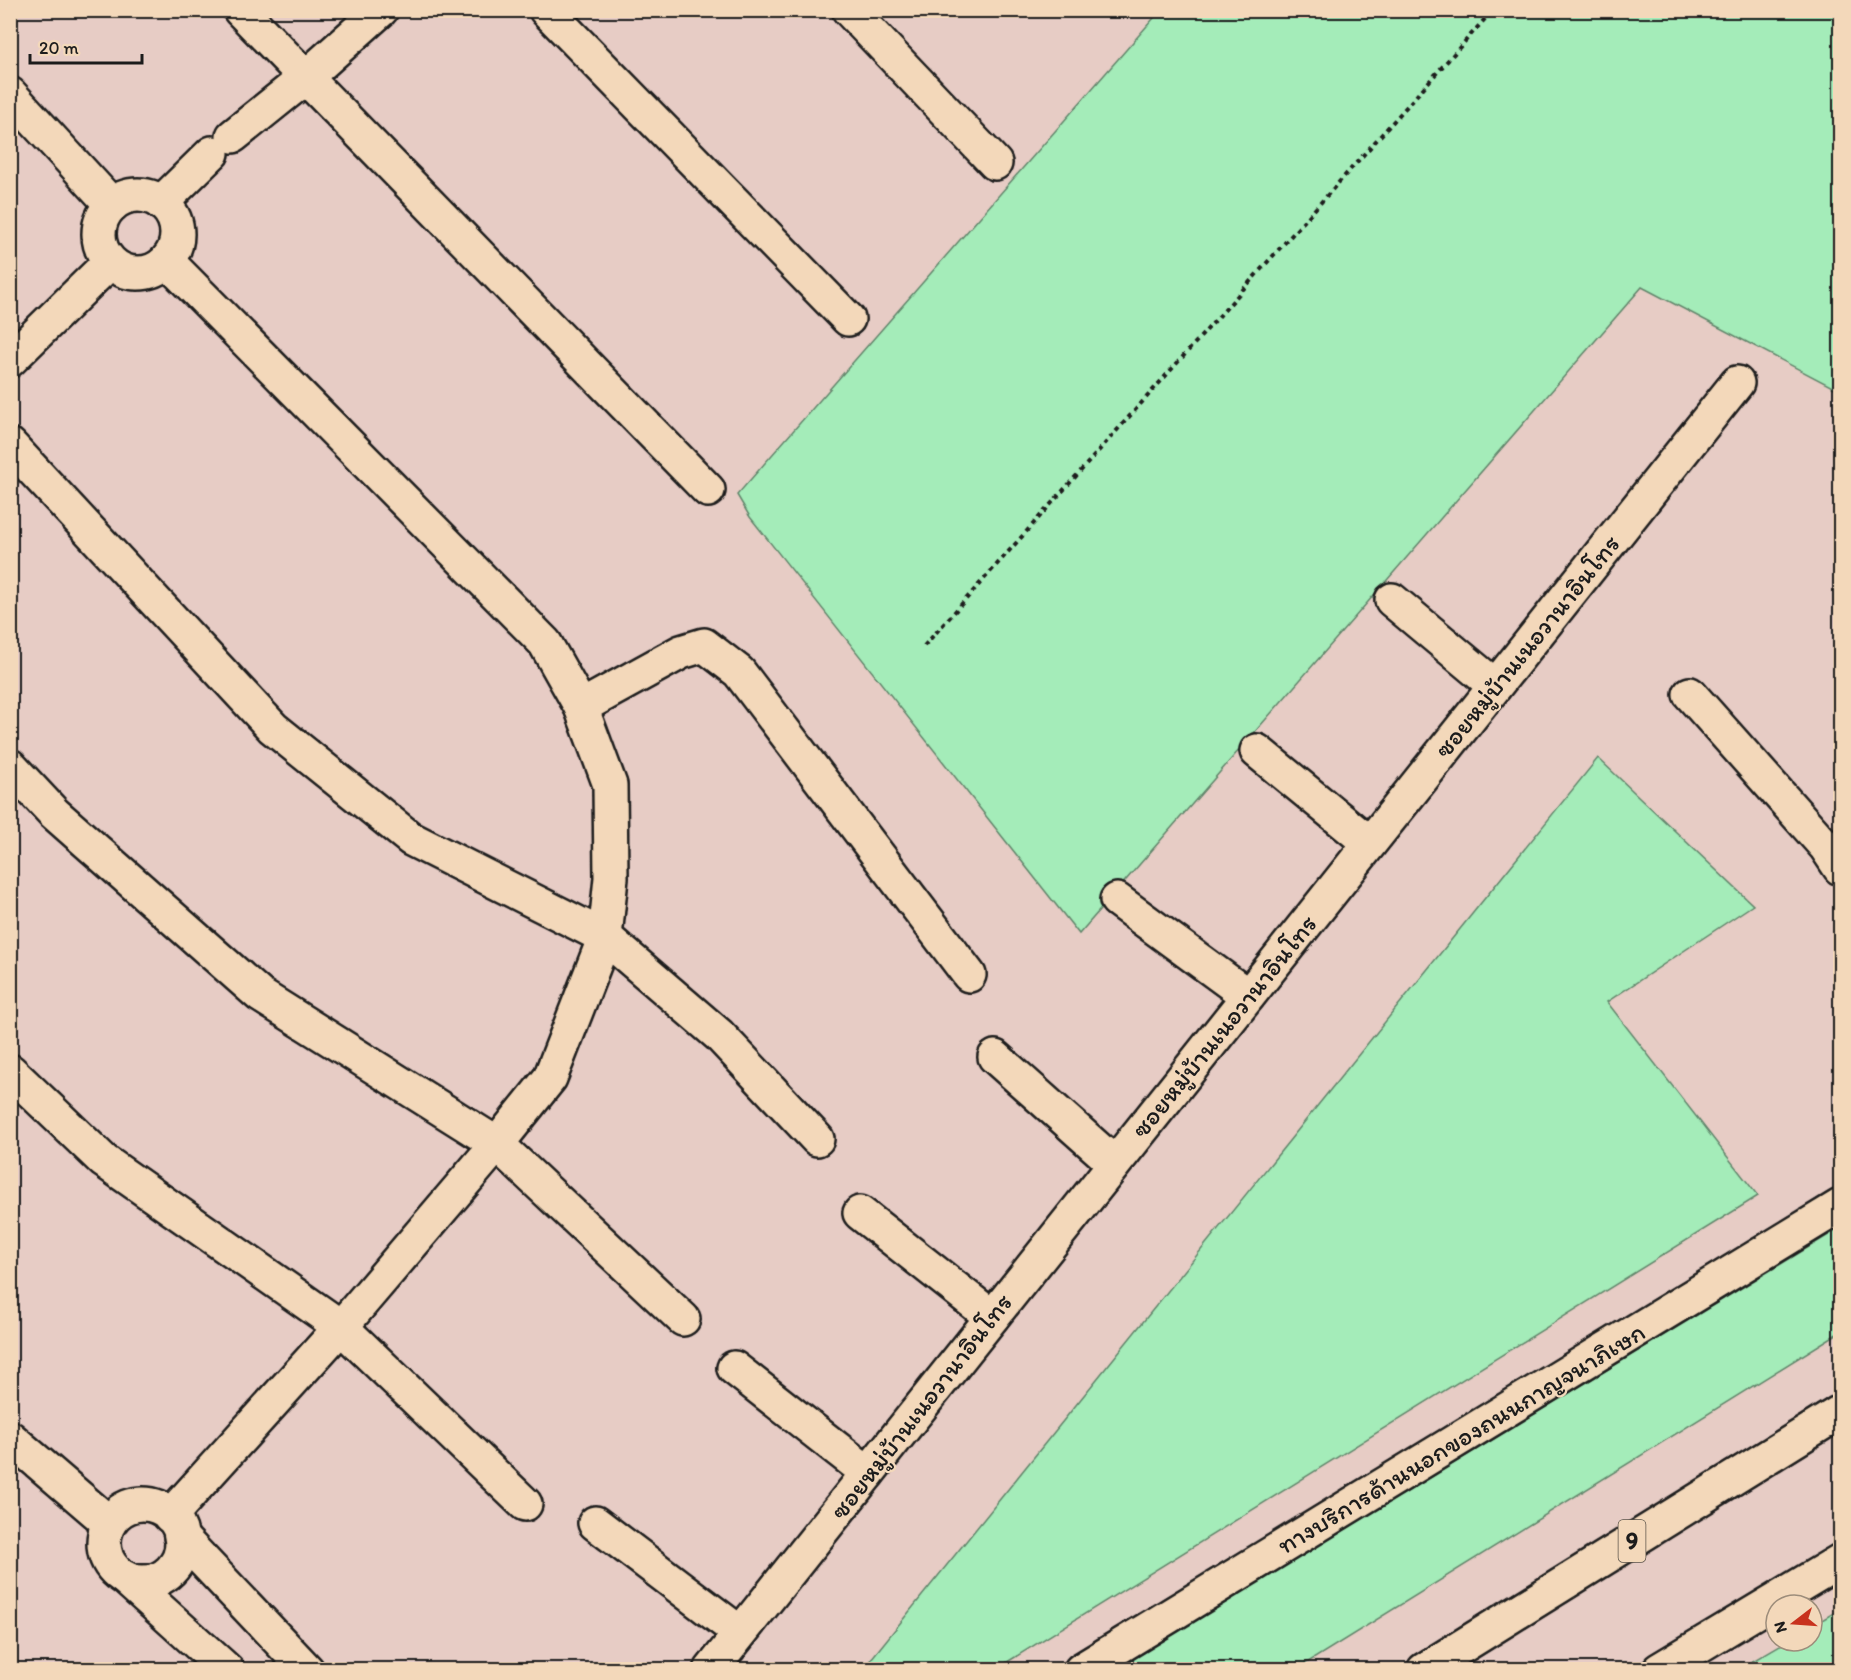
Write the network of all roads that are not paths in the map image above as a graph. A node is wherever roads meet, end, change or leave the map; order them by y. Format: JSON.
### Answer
{"nodes":[{"id":1,"x":240,"y":10,"type":"edge"},
{"id":2,"x":381,"y":10,"type":"edge"},
{"id":3,"x":546,"y":10,"type":"edge"},
{"id":4,"x":849,"y":10,"type":"edge"},
{"id":5,"x":305,"y":78,"type":"junction"},
{"id":6,"x":10,"y":94,"type":"edge"},
{"id":7,"x":995,"y":163,"type":"dead end"},
{"id":8,"x":161,"y":203,"type":"junction"},
{"id":9,"x":112,"y":205,"type":"junction"},
{"id":10,"x":167,"y":261,"type":"junction"},
{"id":11,"x":110,"y":262,"type":"junction"},
{"id":12,"x":848,"y":319,"type":"dead end"},
{"id":13,"x":10,"y":360,"type":"edge"},
{"id":14,"x":1737,"y":382,"type":"dead end"},
{"id":15,"x":10,"y":444,"type":"edge"},
{"id":16,"x":708,"y":490,"type":"dead end"},
{"id":17,"x":1392,"y":600,"type":"dead end"},
{"id":18,"x":1495,"y":686,"type":"junction"},
{"id":19,"x":1690,"y":694,"type":"dead end"},
{"id":20,"x":581,"y":707,"type":"junction"},
{"id":21,"x":1257,"y":751,"type":"dead end"},
{"id":22,"x":10,"y":766,"type":"edge"},
{"id":23,"x":1369,"y":843,"type":"junction"},
{"id":24,"x":1840,"y":868,"type":"edge"},
{"id":25,"x":1117,"y":900,"type":"dead end"},
{"id":26,"x":605,"y":937,"type":"junction"},
{"id":27,"x":969,"y":975,"type":"dead end"},
{"id":28,"x":1248,"y":996,"type":"junction"},
{"id":29,"x":995,"y":1057,"type":"dead end"},
{"id":30,"x":10,"y":1071,"type":"edge"},
{"id":31,"x":817,"y":1139,"type":"dead end"},
{"id":32,"x":497,"y":1144,"type":"junction"},
{"id":33,"x":1114,"y":1163,"type":"junction"},
{"id":34,"x":1840,"y":1206,"type":"edge"},
{"id":35,"x":860,"y":1214,"type":"dead end"},
{"id":36,"x":992,"y":1317,"type":"junction"},
{"id":37,"x":683,"y":1319,"type":"dead end"},
{"id":38,"x":341,"y":1327,"type":"junction"},
{"id":39,"x":735,"y":1368,"type":"dead end"},
{"id":40,"x":1840,"y":1412,"type":"edge"},
{"id":41,"x":10,"y":1438,"type":"edge"},
{"id":42,"x":868,"y":1473,"type":"junction"},
{"id":43,"x":525,"y":1504,"type":"dead end"},
{"id":44,"x":109,"y":1523,"type":"junction"},
{"id":45,"x":595,"y":1523,"type":"dead end"},
{"id":46,"x":175,"y":1527,"type":"junction"},
{"id":47,"x":1840,"y":1561,"type":"edge"},
{"id":48,"x":125,"y":1578,"type":"junction"},
{"id":49,"x":740,"y":1634,"type":"junction"},
{"id":50,"x":227,"y":1670,"type":"edge"},
{"id":51,"x":307,"y":1670,"type":"edge"},
{"id":52,"x":711,"y":1670,"type":"edge"},
{"id":53,"x":1081,"y":1670,"type":"edge"},
{"id":54,"x":1424,"y":1670,"type":"edge"},
{"id":55,"x":1659,"y":1670,"type":"edge"}],
"edges":[{"from":1,"to":5,"type":"main road"},
{"from":2,"to":5,"type":"main road"},
{"from":3,"to":12,"type":"main road"},
{"from":4,"to":7,"type":"main road"},
{"from":5,"to":8,"type":"main road"},
{"from":5,"to":16,"type":"main road"},
{"from":6,"to":9,"type":"main road"},
{"from":8,"to":9,"type":"main road"},
{"from":8,"to":10,"type":"main road"},
{"from":9,"to":11,"type":"main road"},
{"from":10,"to":11,"type":"main road"},
{"from":10,"to":20,"type":"main road"},
{"from":11,"to":13,"type":"main road"},
{"from":14,"to":18,"type":"main road","name":"ซอยหมู่บ้านเนอวานาอินโทร"},
{"from":15,"to":26,"type":"main road"},
{"from":17,"to":18,"type":"main road"},
{"from":18,"to":23,"type":"main road","name":"ซอยหมู่บ้านเนอวานาอินโทร"},
{"from":19,"to":24,"type":"main road"},
{"from":20,"to":26,"type":"main road"},
{"from":20,"to":27,"type":"main road"},
{"from":21,"to":23,"type":"main road"},
{"from":22,"to":32,"type":"main road"},
{"from":23,"to":28,"type":"main road","name":"ซอยหมู่บ้านเนอวานาอินโทร"},
{"from":25,"to":28,"type":"main road"},
{"from":26,"to":31,"type":"main road"},
{"from":26,"to":32,"type":"main road"},
{"from":28,"to":33,"type":"main road","name":"ซอยหมู่บ้านเนอวานาอินโทร"},
{"from":29,"to":33,"type":"main road"},
{"from":30,"to":38,"type":"main road"},
{"from":32,"to":37,"type":"main road"},
{"from":32,"to":38,"type":"main road"},
{"from":33,"to":36,"type":"main road","name":"ซอยหมู่บ้านเนอวานาอินโทร"},
{"from":34,"to":53,"type":"main road","name":"ทางบริการด้านนอกของถนนกาญจนาภิเษก"},
{"from":35,"to":36,"type":"main road"},
{"from":36,"to":42,"type":"main road","name":"ซอยหมู่บ้านเนอวานาอินโทร"},
{"from":38,"to":43,"type":"main road"},
{"from":38,"to":46,"type":"main road"},
{"from":39,"to":42,"type":"main road"},
{"from":40,"to":54,"type":"main road","number":"9"},
{"from":41,"to":44,"type":"main road"},
{"from":42,"to":49,"type":"main road","name":"ซอยหมู่บ้านเนอวานาอินโทร"},
{"from":44,"to":46,"type":"main road"},
{"from":44,"to":48,"type":"main road"},
{"from":45,"to":49,"type":"main road"},
{"from":46,"to":48,"type":"main road"},
{"from":46,"to":51,"type":"main road"},
{"from":47,"to":55,"type":"main road"},
{"from":48,"to":50,"type":"main road"},
{"from":49,"to":52,"type":"main road","name":"ซอยหมู่บ้านเนอวานาอินโทร"}]}
